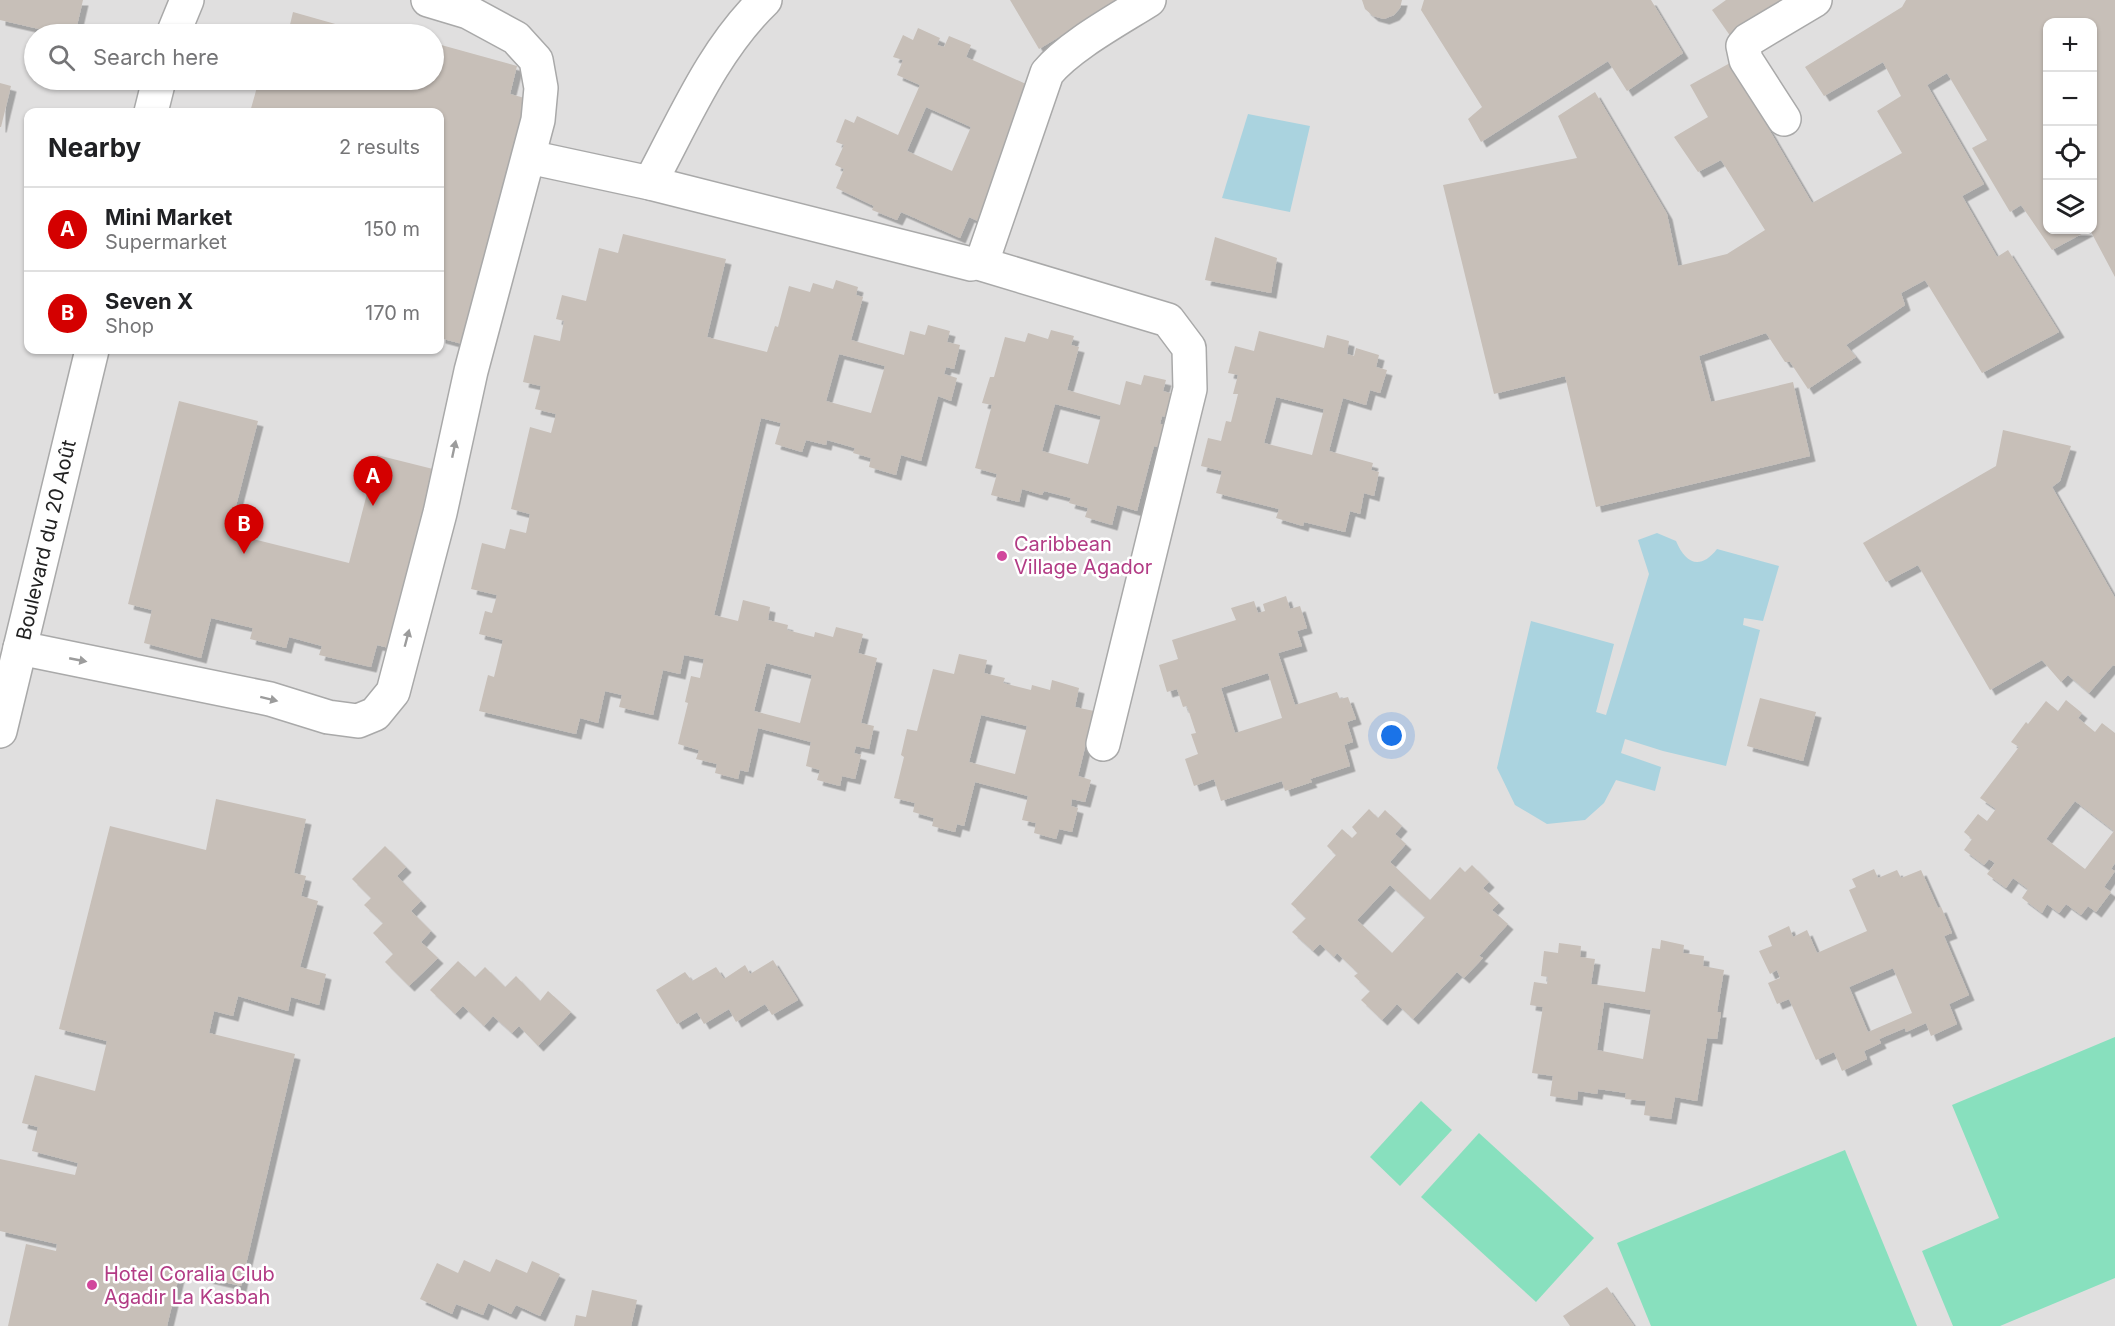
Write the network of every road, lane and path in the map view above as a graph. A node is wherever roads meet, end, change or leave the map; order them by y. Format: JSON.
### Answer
{"nodes":[{"id":1,"x":187,"y":0,"type":"edge"},
{"id":2,"x":428,"y":0,"type":"edge"},
{"id":3,"x":765,"y":0,"type":"edge"},
{"id":4,"x":1149,"y":0,"type":"edge"},
{"id":5,"x":1815,"y":0,"type":"edge"},
{"id":6,"x":177,"y":24,"type":"edge"},
{"id":7,"x":156,"y":90,"type":"edge"},
{"id":8,"x":152,"y":108,"type":"edge"},
{"id":9,"x":1784,"y":119,"type":"dead end"},
{"id":10,"x":529,"y":157,"type":"junction"},
{"id":11,"x":650,"y":183,"type":"junction"},
{"id":12,"x":978,"y":262,"type":"junction"},
{"id":13,"x":91,"y":354,"type":"edge"},
{"id":14,"x":20,"y":648,"type":"junction"},
{"id":15,"x":0,"y":731,"type":"edge"},
{"id":16,"x":1103,"y":744,"type":"dead end"}],
"edges":[{"from":1,"to":6,"type":"street"},
{"from":2,"to":10,"type":"street"},
{"from":3,"to":11,"type":"street"},
{"from":4,"to":12,"type":"street"},
{"from":5,"to":9,"type":"street"},
{"from":7,"to":8,"type":"street"},
{"from":10,"to":11,"type":"street"},
{"from":14,"to":10,"type":"street","one_way":true},
{"from":11,"to":12,"type":"street"},
{"from":12,"to":16,"type":"street"},
{"from":13,"to":14,"type":"street","name":"Boulevard du 20 Août"},
{"from":14,"to":15,"type":"street","name":"Boulevard du 20 Août"}]}
